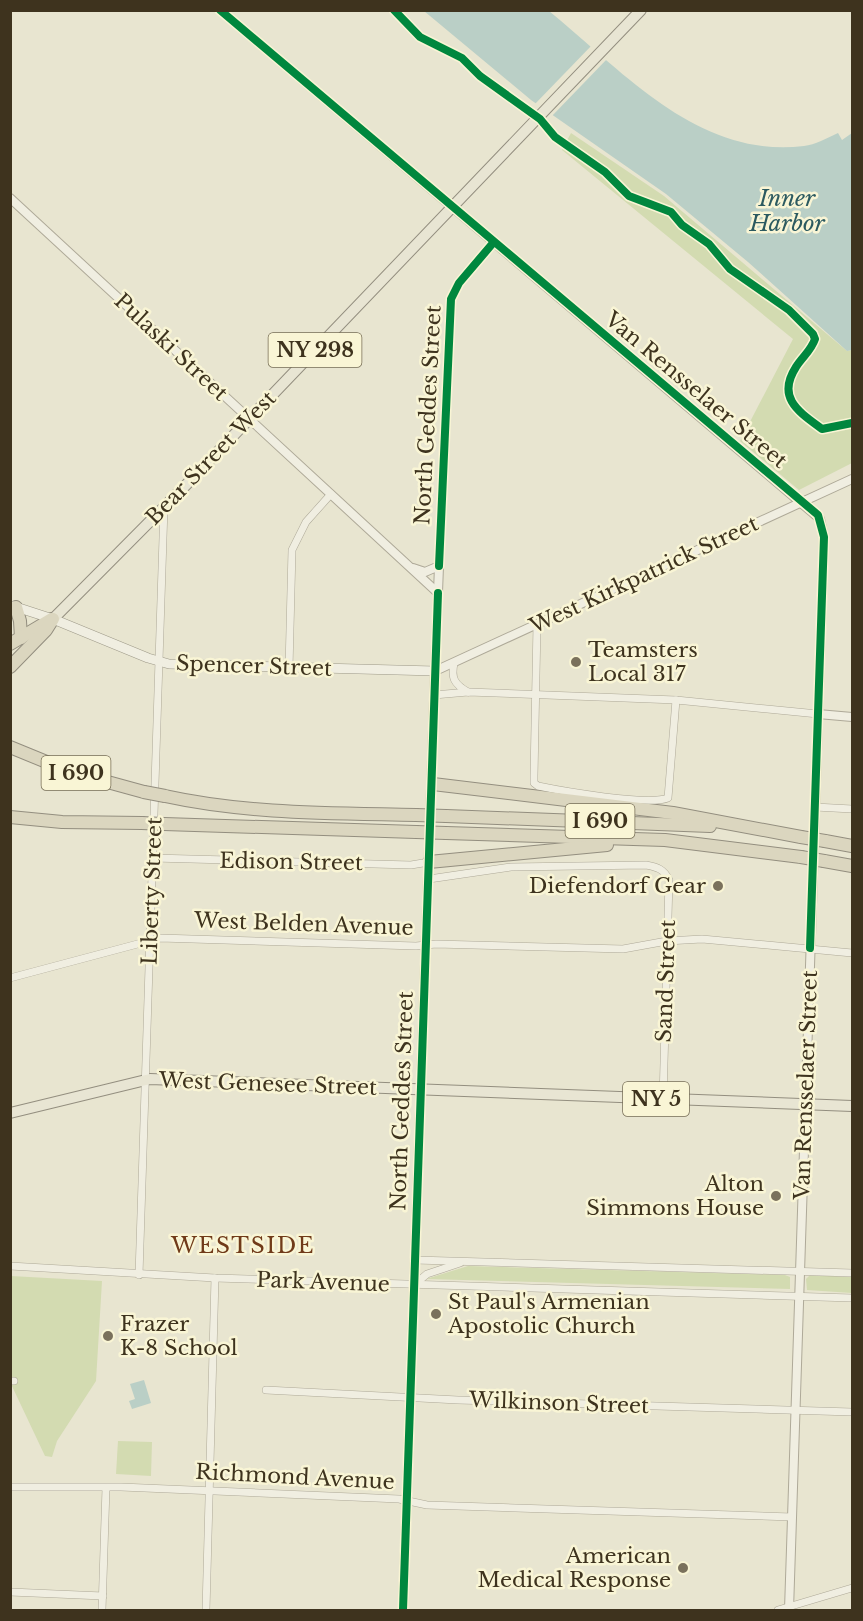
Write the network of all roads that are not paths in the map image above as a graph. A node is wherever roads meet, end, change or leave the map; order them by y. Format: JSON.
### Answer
{"nodes":[{"id":1,"x":220,"y":10,"type":"edge"},
{"id":2,"x":641,"y":10,"type":"edge"},
{"id":3,"x":10,"y":198,"type":"edge"},
{"id":4,"x":452,"y":208,"type":"junction"},
{"id":5,"x":493,"y":243,"type":"junction"},
{"id":6,"x":249,"y":418,"type":"junction"},
{"id":7,"x":852,"y":478,"type":"edge"},
{"id":8,"x":331,"y":494,"type":"junction"},
{"id":9,"x":802,"y":503,"type":"junction"},
{"id":10,"x":164,"y":507,"type":"junction"},
{"id":11,"x":439,"y":566,"type":"junction"},
{"id":12,"x":413,"y":568,"type":"junction"},
{"id":13,"x":438,"y":593,"type":"junction"},
{"id":14,"x":13,"y":606,"type":"edge"},
{"id":15,"x":53,"y":619,"type":"junction"},
{"id":16,"x":537,"y":625,"type":"junction"},
{"id":17,"x":16,"y":641,"type":"edge"},
{"id":18,"x":159,"y":662,"type":"junction"},
{"id":19,"x":454,"y":663,"type":"junction"},
{"id":20,"x":10,"y":667,"type":"edge"},
{"id":21,"x":289,"y":668,"type":"junction"},
{"id":22,"x":435,"y":671,"type":"junction"},
{"id":23,"x":468,"y":692,"type":"junction"},
{"id":24,"x":434,"y":695,"type":"junction"},
{"id":25,"x":536,"y":695,"type":"junction"},
{"id":26,"x":676,"y":700,"type":"junction"},
{"id":27,"x":818,"y":714,"type":"junction"},
{"id":28,"x":852,"y":717,"type":"edge"},
{"id":29,"x":10,"y":747,"type":"edge"},
{"id":30,"x":432,"y":784,"type":"junction"},
{"id":31,"x":815,"y":807,"type":"junction"},
{"id":32,"x":852,"y":809,"type":"edge"},
{"id":33,"x":10,"y":817,"type":"edge"},
{"id":34,"x":753,"y":830,"type":"junction"},
{"id":35,"x":690,"y":843,"type":"junction"},
{"id":36,"x":852,"y":846,"type":"edge"},
{"id":37,"x":153,"y":858,"type":"junction"},
{"id":38,"x":429,"y":862,"type":"junction"},
{"id":39,"x":852,"y":866,"type":"edge"},
{"id":40,"x":429,"y":879,"type":"junction"},
{"id":41,"x":151,"y":940,"type":"junction"},
{"id":42,"x":667,"y":941,"type":"junction"},
{"id":43,"x":426,"y":945,"type":"junction"},
{"id":44,"x":810,"y":948,"type":"junction"},
{"id":45,"x":852,"y":953,"type":"edge"},
{"id":46,"x":10,"y":978,"type":"edge"},
{"id":47,"x":146,"y":1079,"type":"junction"},
{"id":48,"x":420,"y":1089,"type":"junction"},
{"id":49,"x":663,"y":1100,"type":"junction"},
{"id":50,"x":805,"y":1105,"type":"junction"},
{"id":51,"x":852,"y":1106,"type":"edge"},
{"id":52,"x":10,"y":1113,"type":"edge"},
{"id":53,"x":415,"y":1260,"type":"junction"},
{"id":54,"x":465,"y":1261,"type":"junction"},
{"id":55,"x":10,"y":1266,"type":"edge"},
{"id":56,"x":800,"y":1271,"type":"junction"},
{"id":57,"x":852,"y":1273,"type":"edge"},
{"id":58,"x":139,"y":1275,"type":"junction"},
{"id":59,"x":215,"y":1278,"type":"junction"},
{"id":60,"x":414,"y":1285,"type":"junction"},
{"id":61,"x":799,"y":1296,"type":"junction"},
{"id":62,"x":852,"y":1298,"type":"edge"},
{"id":63,"x":266,"y":1390,"type":"dead end"},
{"id":64,"x":411,"y":1397,"type":"junction"},
{"id":65,"x":796,"y":1411,"type":"junction"},
{"id":66,"x":852,"y":1412,"type":"edge"},
{"id":67,"x":10,"y":1487,"type":"edge"},
{"id":68,"x":106,"y":1488,"type":"junction"},
{"id":69,"x":209,"y":1491,"type":"junction"},
{"id":70,"x":407,"y":1502,"type":"junction"},
{"id":71,"x":792,"y":1517,"type":"junction"},
{"id":72,"x":852,"y":1588,"type":"edge"},
{"id":73,"x":10,"y":1592,"type":"edge"},
{"id":74,"x":103,"y":1596,"type":"junction"},
{"id":75,"x":789,"y":1609,"type":"edge"},
{"id":76,"x":102,"y":1611,"type":"edge"},
{"id":77,"x":206,"y":1611,"type":"edge"},
{"id":78,"x":403,"y":1611,"type":"edge"},
{"id":79,"x":778,"y":1611,"type":"edge"}],
"edges":[{"from":1,"to":4,"type":"street","name":"Van Rensselaer Street"},
{"from":2,"to":4,"type":"main road","name":"Bear Street West","number":"NY 298"},
{"from":3,"to":6,"type":"street","name":"Pulaski Street"},
{"from":4,"to":5,"type":"street","name":"Van Rensselaer Street"},
{"from":4,"to":6,"type":"main road","name":"Bear Street West","number":"NY 298"},
{"from":5,"to":9,"type":"street","name":"Van Rensselaer Street"},
{"from":5,"to":11,"type":"street","name":"North Geddes Street"},
{"from":6,"to":8,"type":"street","name":"Pulaski Street"},
{"from":6,"to":10,"type":"main road","name":"Bear Street West","number":"NY 298"},
{"from":7,"to":9,"type":"street","name":"West Kirkpatrick Street"},
{"from":8,"to":12,"type":"street","name":"Pulaski Street"},
{"from":8,"to":21,"type":"street"},
{"from":9,"to":16,"type":"street","name":"West Kirkpatrick Street"},
{"from":9,"to":27,"type":"street","name":"Van Rensselaer Street"},
{"from":10,"to":15,"type":"main road","name":"Bear Street West","number":"NY 298"},
{"from":10,"to":18,"type":"street","name":"Liberty Street"},
{"from":11,"to":12,"type":"street"},
{"from":11,"to":13,"type":"street","name":"North Geddes Street"},
{"from":12,"to":13,"type":"street","name":"Pulaski Street"},
{"from":13,"to":22,"type":"street","name":"North Geddes Street"},
{"from":14,"to":15,"type":"main road","name":"Spencer Street"},
{"from":14,"to":17,"type":"highway"},
{"from":15,"to":17,"type":"highway"},
{"from":15,"to":18,"type":"main road","name":"Spencer Street"},
{"from":15,"to":20,"type":"highway"},
{"from":16,"to":19,"type":"street","name":"West Kirkpatrick Street"},
{"from":16,"to":25,"type":"street"},
{"from":18,"to":21,"type":"main road","name":"Spencer Street"},
{"from":18,"to":37,"type":"street","name":"Liberty Street"},
{"from":19,"to":22,"type":"street","name":"West Kirkpatrick Street"},
{"from":19,"to":23,"type":"street"},
{"from":21,"to":22,"type":"main road","name":"Spencer Street"},
{"from":22,"to":24,"type":"main road","name":"North Geddes Street"},
{"from":23,"to":24,"type":"street"},
{"from":23,"to":25,"type":"street"},
{"from":24,"to":30,"type":"main road","name":"North Geddes Street"},
{"from":25,"to":26,"type":"street"},
{"from":25,"to":26,"type":"street"},
{"from":26,"to":27,"type":"street"},
{"from":27,"to":28,"type":"street"},
{"from":27,"to":31,"type":"street","name":"Van Rensselaer Street"},
{"from":29,"to":34,"type":"highway","number":"I 690","bridge":true},
{"from":30,"to":34,"type":"highway"},
{"from":30,"to":38,"type":"main road","name":"North Geddes Street"},
{"from":31,"to":32,"type":"street"},
{"from":31,"to":44,"type":"street","name":"Van Rensselaer Street"},
{"from":33,"to":35,"type":"highway","number":"I 690","bridge":true},
{"from":34,"to":36,"type":"highway","number":"I 690","bridge":true},
{"from":35,"to":38,"type":"highway"},
{"from":35,"to":39,"type":"highway","number":"I 690","bridge":true},
{"from":37,"to":38,"type":"street","name":"Edison Street"},
{"from":37,"to":41,"type":"street","name":"Liberty Street"},
{"from":38,"to":40,"type":"main road","name":"North Geddes Street"},
{"from":40,"to":42,"type":"street","name":"Sand Street"},
{"from":40,"to":43,"type":"main road","name":"North Geddes Street"},
{"from":41,"to":43,"type":"street","name":"West Belden Avenue"},
{"from":41,"to":46,"type":"street","name":"West Belden Avenue"},
{"from":41,"to":47,"type":"street","name":"Liberty Street"},
{"from":42,"to":43,"type":"street","name":"West Belden Avenue"},
{"from":42,"to":44,"type":"street","name":"West Belden Avenue"},
{"from":42,"to":49,"type":"street","name":"Sand Street"},
{"from":43,"to":48,"type":"main road","name":"North Geddes Street"},
{"from":44,"to":45,"type":"street","name":"West Belden Avenue"},
{"from":44,"to":50,"type":"street","name":"Van Rensselaer Street"},
{"from":47,"to":48,"type":"main road","name":"West Genesee Street","number":"NY 5"},
{"from":47,"to":52,"type":"main road","name":"West Genesee Street","number":"NY 5"},
{"from":47,"to":58,"type":"street","name":"Liberty Street"},
{"from":48,"to":49,"type":"main road","name":"West Genesee Street","number":"NY 5"},
{"from":48,"to":53,"type":"main road","name":"North Geddes Street"},
{"from":49,"to":50,"type":"main road","name":"West Genesee Street","number":"NY 5"},
{"from":50,"to":51,"type":"main road","name":"West Genesee Street","number":"NY 5"},
{"from":50,"to":56,"type":"street","name":"Van Rensselaer Street"},
{"from":53,"to":54,"type":"street","name":"Park Avenue"},
{"from":53,"to":60,"type":"main road","name":"North Geddes Street"},
{"from":54,"to":56,"type":"street","name":"Park Avenue"},
{"from":54,"to":60,"type":"street"},
{"from":55,"to":58,"type":"street","name":"Park Avenue"},
{"from":56,"to":57,"type":"street","name":"Park Avenue"},
{"from":56,"to":61,"type":"street","name":"Van Rensselaer Street"},
{"from":58,"to":59,"type":"street","name":"Park Avenue"},
{"from":59,"to":60,"type":"street","name":"Park Avenue"},
{"from":59,"to":69,"type":"street"},
{"from":60,"to":61,"type":"street","name":"Park Avenue"},
{"from":60,"to":64,"type":"main road","name":"North Geddes Street"},
{"from":61,"to":62,"type":"street","name":"Park Avenue"},
{"from":61,"to":65,"type":"street","name":"Van Rensselaer Street"},
{"from":63,"to":64,"type":"street","name":"Wilkinson Street"},
{"from":64,"to":65,"type":"street","name":"Wilkinson Street"},
{"from":64,"to":70,"type":"main road","name":"North Geddes Street"},
{"from":65,"to":66,"type":"street","name":"Wilkinson Street"},
{"from":65,"to":71,"type":"street","name":"Van Rensselaer Street"},
{"from":67,"to":68,"type":"street","name":"Richmond Avenue"},
{"from":68,"to":69,"type":"street","name":"Richmond Avenue"},
{"from":68,"to":74,"type":"street"},
{"from":69,"to":70,"type":"street","name":"Richmond Avenue"},
{"from":69,"to":77,"type":"street"},
{"from":70,"to":71,"type":"street","name":"Richmond Avenue"},
{"from":70,"to":78,"type":"main road","name":"North Geddes Street"},
{"from":71,"to":75,"type":"street","name":"Van Rensselaer Street"},
{"from":72,"to":75,"type":"street"},
{"from":73,"to":74,"type":"street"},
{"from":74,"to":76,"type":"street"},
{"from":75,"to":79,"type":"street"}]}
